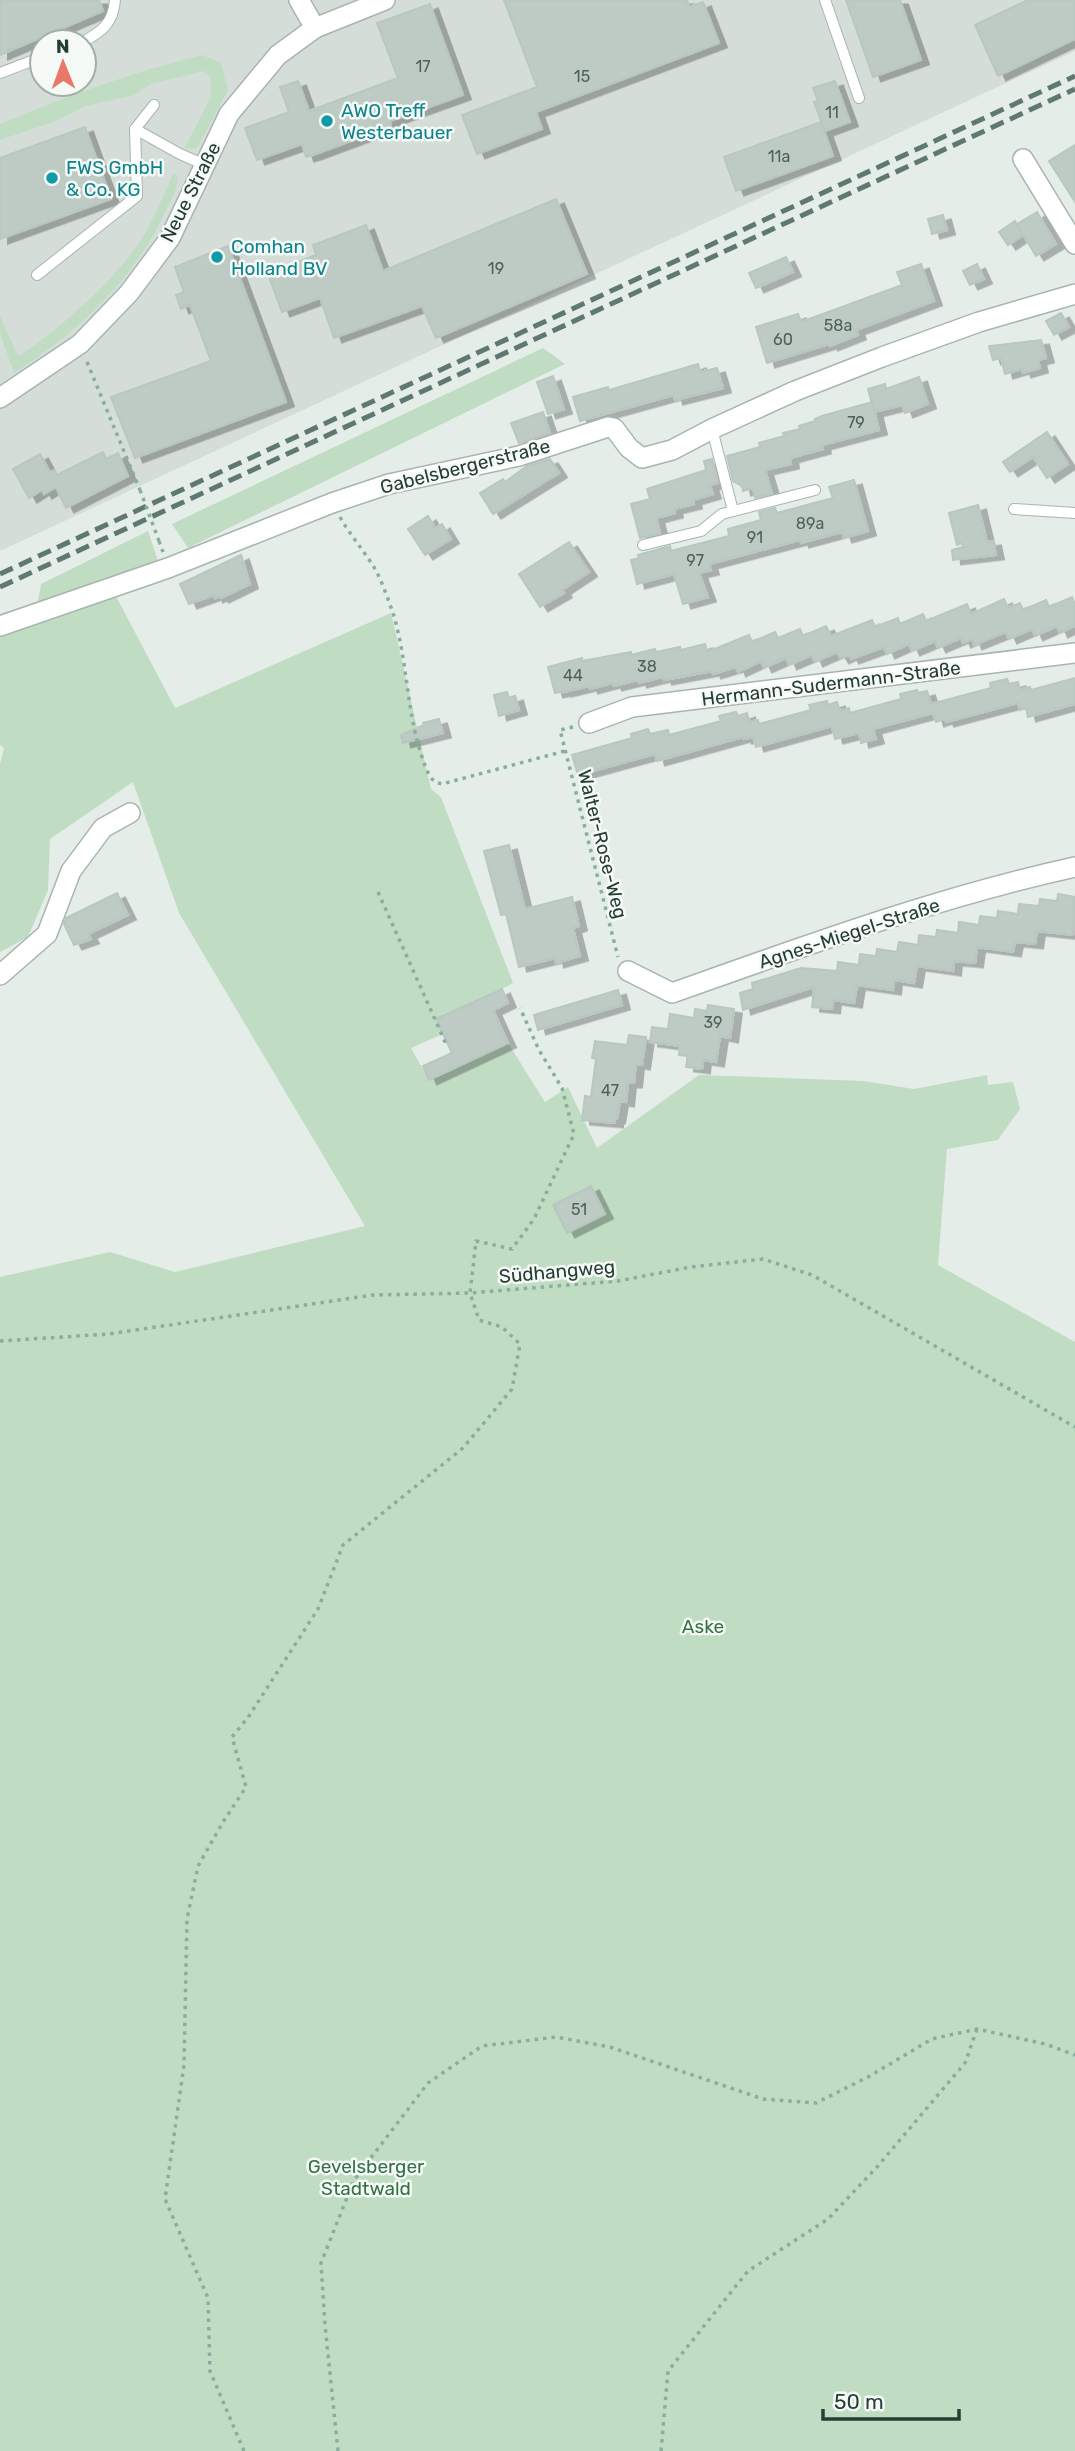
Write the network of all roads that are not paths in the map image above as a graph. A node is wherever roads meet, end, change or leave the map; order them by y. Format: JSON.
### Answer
{"nodes":[{"id":1,"x":115,"y":0,"type":"edge"},
{"id":2,"x":299,"y":0,"type":"edge"},
{"id":3,"x":385,"y":0,"type":"edge"},
{"id":4,"x":825,"y":0,"type":"edge"},
{"id":5,"x":315,"y":27,"type":"junction"},
{"id":6,"x":98,"y":33,"type":"edge"},
{"id":7,"x":28,"y":62,"type":"edge"},
{"id":8,"x":0,"y":73,"type":"edge"},
{"id":9,"x":859,"y":98,"type":"dead end"},
{"id":10,"x":154,"y":105,"type":"dead end"},
{"id":11,"x":135,"y":129,"type":"junction"},
{"id":12,"x":1023,"y":159,"type":"dead end"},
{"id":13,"x":205,"y":165,"type":"junction"},
{"id":14,"x":1075,"y":244,"type":"edge"},
{"id":15,"x":37,"y":275,"type":"dead end"},
{"id":16,"x":1075,"y":294,"type":"edge"},
{"id":17,"x":0,"y":398,"type":"edge"},
{"id":18,"x":712,"y":429,"type":"junction"},
{"id":19,"x":815,"y":490,"type":"dead end"},
{"id":20,"x":1014,"y":509,"type":"dead end"},
{"id":21,"x":733,"y":511,"type":"junction"},
{"id":22,"x":1075,"y":513,"type":"edge"},
{"id":23,"x":643,"y":545,"type":"dead end"},
{"id":24,"x":0,"y":626,"type":"edge"},
{"id":25,"x":1075,"y":653,"type":"edge"},
{"id":26,"x":589,"y":723,"type":"dead end"},
{"id":27,"x":130,"y":813,"type":"dead end"},
{"id":28,"x":1075,"y":867,"type":"edge"},
{"id":29,"x":623,"y":966,"type":"road end"},
{"id":30,"x":0,"y":975,"type":"edge"}],
"edges":[{"from":1,"to":6,"type":"lane"},
{"from":2,"to":5,"type":"street"},
{"from":3,"to":5,"type":"street","name":"Neue Straße"},
{"from":4,"to":9,"type":"lane"},
{"from":5,"to":13,"type":"street","name":"Neue Straße"},
{"from":7,"to":8,"type":"lane"},
{"from":10,"to":11,"type":"lane"},
{"from":11,"to":13,"type":"lane"},
{"from":11,"to":15,"type":"lane"},
{"from":12,"to":14,"type":"street"},
{"from":13,"to":17,"type":"street","name":"Neue Straße"},
{"from":16,"to":18,"type":"street","name":"Gabelsbergerstraße"},
{"from":18,"to":21,"type":"lane"},
{"from":18,"to":24,"type":"street","name":"Gabelsbergerstraße"},
{"from":19,"to":21,"type":"lane"},
{"from":20,"to":22,"type":"lane"},
{"from":21,"to":23,"type":"lane"},
{"from":25,"to":26,"type":"street","name":"Hermann-Sudermann-Straße"},
{"from":27,"to":30,"type":"street"},
{"from":28,"to":29,"type":"street","name":"Agnes-Miegel-Straße"}]}
